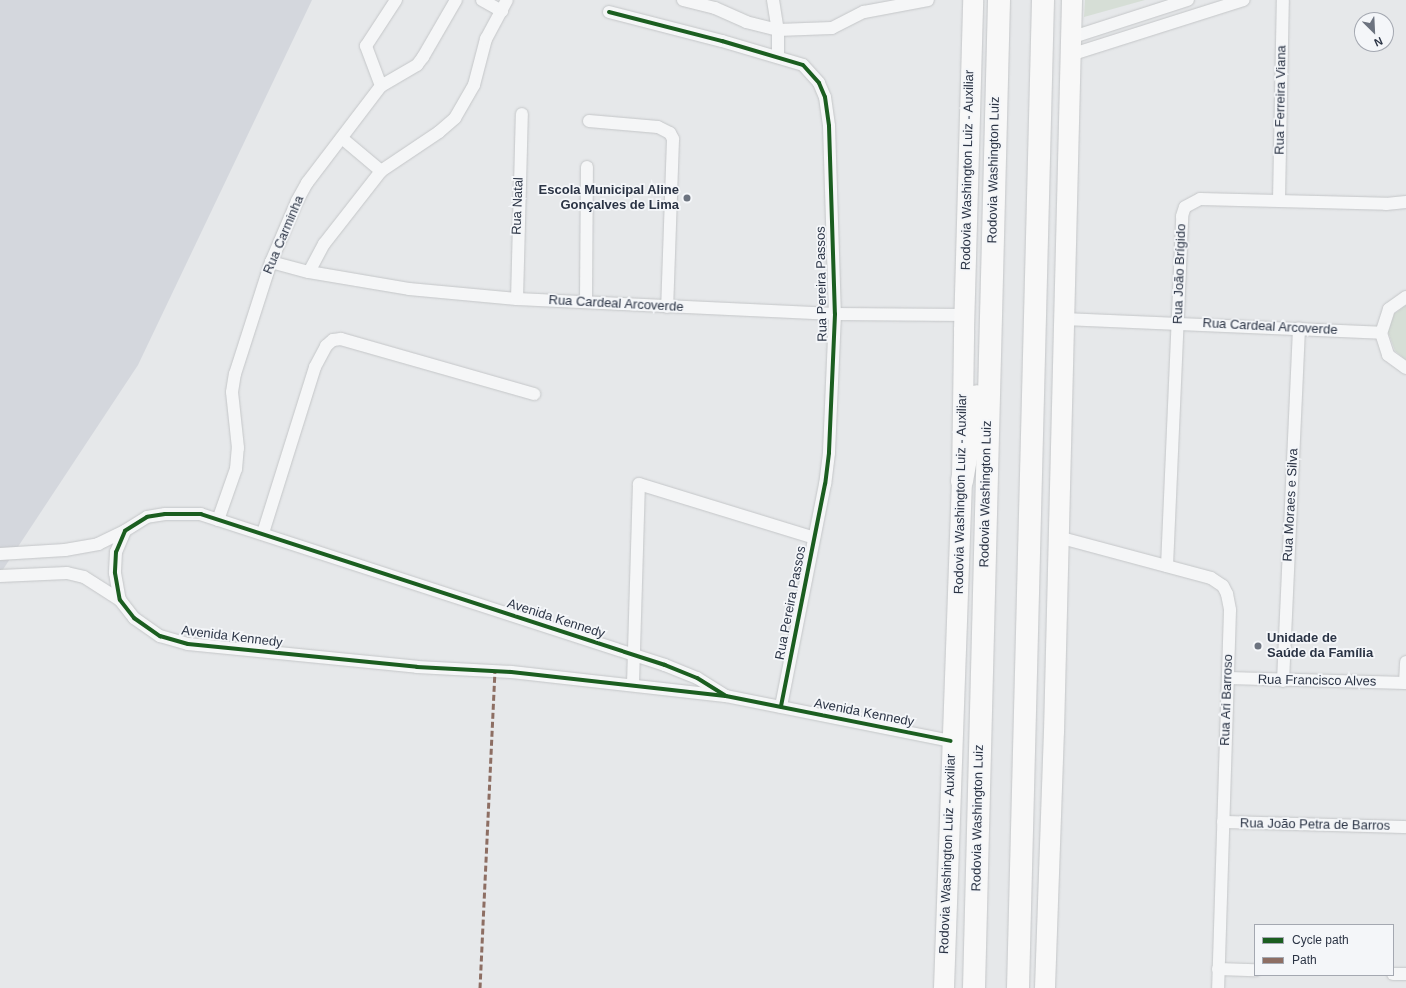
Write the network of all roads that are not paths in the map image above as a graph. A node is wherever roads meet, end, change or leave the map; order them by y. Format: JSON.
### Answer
{"nodes":[{"id":1,"x":396,"y":0,"type":"edge"},
{"id":2,"x":456,"y":0,"type":"edge"},
{"id":3,"x":482,"y":0,"type":"edge"},
{"id":4,"x":683,"y":0,"type":"edge"},
{"id":5,"x":773,"y":0,"type":"edge"},
{"id":6,"x":928,"y":0,"type":"edge"},
{"id":7,"x":973,"y":0,"type":"edge"},
{"id":8,"x":999,"y":0,"type":"edge"},
{"id":9,"x":1043,"y":0,"type":"edge"},
{"id":10,"x":1072,"y":0,"type":"edge"},
{"id":11,"x":1188,"y":0,"type":"edge"},
{"id":12,"x":1243,"y":0,"type":"edge"},
{"id":13,"x":1283,"y":0,"type":"edge"},
{"id":14,"x":504,"y":5,"type":"edge"},
{"id":15,"x":609,"y":12,"type":"dead end"},
{"id":16,"x":778,"y":30,"type":"junction"},
{"id":17,"x":1070,"y":46,"type":"junction"},
{"id":18,"x":778,"y":57,"type":"junction"},
{"id":19,"x":382,"y":86,"type":"junction"},
{"id":20,"x":522,"y":114,"type":"dead end"},
{"id":21,"x":589,"y":122,"type":"dead end"},
{"id":22,"x":342,"y":139,"type":"junction"},
{"id":23,"x":587,"y":168,"type":"dead end"},
{"id":24,"x":380,"y":172,"type":"junction"},
{"id":25,"x":1279,"y":200,"type":"junction"},
{"id":26,"x":1406,"y":202,"type":"edge"},
{"id":27,"x":271,"y":262,"type":"junction"},
{"id":28,"x":309,"y":272,"type":"junction"},
{"id":29,"x":1406,"y":297,"type":"edge"},
{"id":30,"x":517,"y":299,"type":"junction"},
{"id":31,"x":586,"y":301,"type":"junction"},
{"id":32,"x":667,"y":307,"type":"junction"},
{"id":33,"x":835,"y":314,"type":"junction"},
{"id":34,"x":965,"y":315,"type":"junction"},
{"id":35,"x":1064,"y":319,"type":"junction"},
{"id":36,"x":1178,"y":323,"type":"junction"},
{"id":37,"x":1299,"y":328,"type":"junction"},
{"id":38,"x":989,"y":332,"type":"junction"},
{"id":39,"x":1381,"y":333,"type":"junction"},
{"id":40,"x":1406,"y":368,"type":"edge"},
{"id":41,"x":534,"y":394,"type":"dead end"},
{"id":42,"x":962,"y":481,"type":"junction"},
{"id":43,"x":218,"y":520,"type":"junction"},
{"id":44,"x":125,"y":531,"type":"junction"},
{"id":45,"x":263,"y":533,"type":"junction"},
{"id":46,"x":1058,"y":537,"type":"junction"},
{"id":47,"x":814,"y":538,"type":"junction"},
{"id":48,"x":0,"y":554,"type":"edge"},
{"id":49,"x":1167,"y":566,"type":"junction"},
{"id":50,"x":0,"y":576,"type":"edge"},
{"id":51,"x":120,"y":600,"type":"junction"},
{"id":52,"x":636,"y":655,"type":"junction"},
{"id":53,"x":1406,"y":662,"type":"edge"},
{"id":54,"x":1228,"y":678,"type":"junction"},
{"id":55,"x":1283,"y":681,"type":"junction"},
{"id":56,"x":1406,"y":683,"type":"edge"},
{"id":57,"x":633,"y":684,"type":"junction"},
{"id":58,"x":726,"y":696,"type":"junction"},
{"id":59,"x":781,"y":707,"type":"junction"},
{"id":60,"x":951,"y":741,"type":"junction"},
{"id":61,"x":1223,"y":822,"type":"junction"},
{"id":62,"x":1406,"y":827,"type":"edge"},
{"id":63,"x":1218,"y":969,"type":"junction"},
{"id":64,"x":1254,"y":970,"type":"edge"},
{"id":65,"x":1394,"y":974,"type":"edge"},
{"id":66,"x":1406,"y":974,"type":"edge"},
{"id":67,"x":944,"y":988,"type":"edge"},
{"id":68,"x":974,"y":988,"type":"edge"},
{"id":69,"x":1018,"y":988,"type":"edge"},
{"id":70,"x":1045,"y":988,"type":"edge"},
{"id":71,"x":1218,"y":988,"type":"edge"}],
"edges":[{"from":1,"to":19,"type":"street"},
{"from":2,"to":19,"type":"street","name":"Rua Carminha"},
{"from":3,"to":14,"type":"street"},
{"from":4,"to":16,"type":"street"},
{"from":5,"to":16,"type":"street"},
{"from":6,"to":16,"type":"street"},
{"from":7,"to":34,"type":"highway","name":"Rodovia Washington Luiz - Auxiliar"},
{"from":8,"to":38,"type":"highway","name":"Rodovia Washington Luiz"},
{"from":9,"to":69,"type":"highway"},
{"from":10,"to":17,"type":"highway"},
{"from":11,"to":17,"type":"street"},
{"from":12,"to":17,"type":"street"},
{"from":13,"to":25,"type":"street","name":"Rua Ferreira Viana"},
{"from":14,"to":24,"type":"street"},
{"from":15,"to":18,"type":"street","name":"Rua Pereira Passos"},
{"from":16,"to":18,"type":"street"},
{"from":17,"to":35,"type":"highway"},
{"from":18,"to":33,"type":"street","name":"Rua Pereira Passos"},
{"from":19,"to":22,"type":"street","name":"Rua Carminha"},
{"from":20,"to":30,"type":"street","name":"Rua Natal"},
{"from":21,"to":32,"type":"street"},
{"from":22,"to":24,"type":"street"},
{"from":22,"to":27,"type":"street","name":"Rua Carminha"},
{"from":23,"to":31,"type":"street"},
{"from":24,"to":28,"type":"street"},
{"from":25,"to":26,"type":"street","name":"Rua João Brígido"},
{"from":25,"to":36,"type":"street","name":"Rua João Brígido"},
{"from":27,"to":28,"type":"street","name":"Rua Cardeal Arcoverde"},
{"from":27,"to":43,"type":"street","name":"Rua Carminha"},
{"from":28,"to":30,"type":"street","name":"Rua Cardeal Arcoverde"},
{"from":29,"to":39,"type":"street"},
{"from":30,"to":31,"type":"street","name":"Rua Cardeal Arcoverde"},
{"from":31,"to":32,"type":"street","name":"Rua Cardeal Arcoverde"},
{"from":32,"to":33,"type":"street","name":"Rua Cardeal Arcoverde"},
{"from":33,"to":34,"type":"street","name":"Rua Cardeal Arcoverde"},
{"from":33,"to":47,"type":"street","name":"Rua Pereira Passos"},
{"from":34,"to":42,"type":"highway","name":"Rodovia Washington Luiz - Auxiliar"},
{"from":35,"to":36,"type":"street","name":"Rua Cardeal Arcoverde"},
{"from":35,"to":46,"type":"highway"},
{"from":36,"to":37,"type":"street","name":"Rua Cardeal Arcoverde"},
{"from":36,"to":49,"type":"street","name":"Rua João Brígido"},
{"from":37,"to":39,"type":"street","name":"Rua Cardeal Arcoverde"},
{"from":37,"to":55,"type":"street","name":"Rua Moraes e Silva"},
{"from":38,"to":42,"type":"highway"},
{"from":38,"to":68,"type":"highway","name":"Rodovia Washington Luiz"},
{"from":39,"to":40,"type":"street"},
{"from":41,"to":45,"type":"street"},
{"from":42,"to":60,"type":"highway","name":"Rodovia Washington Luiz - Auxiliar"},
{"from":43,"to":44,"type":"street","name":"Avenida Kennedy"},
{"from":43,"to":45,"type":"street","name":"Avenida Kennedy"},
{"from":44,"to":48,"type":"street"},
{"from":44,"to":51,"type":"street","name":"Avenida Kennedy"},
{"from":45,"to":52,"type":"street","name":"Avenida Kennedy"},
{"from":46,"to":49,"type":"street","name":"Rua Ari Barroso"},
{"from":46,"to":70,"type":"highway"},
{"from":47,"to":52,"type":"street"},
{"from":47,"to":59,"type":"street","name":"Rua Pereira Passos"},
{"from":49,"to":54,"type":"street","name":"Rua Ari Barroso"},
{"from":50,"to":51,"type":"street"},
{"from":51,"to":57,"type":"street","name":"Avenida Kennedy"},
{"from":52,"to":57,"type":"street"},
{"from":52,"to":58,"type":"street","name":"Avenida Kennedy"},
{"from":53,"to":56,"type":"street"},
{"from":54,"to":55,"type":"street","name":"Rua Francisco Alves"},
{"from":54,"to":61,"type":"street","name":"Rua Ari Barroso"},
{"from":55,"to":56,"type":"street","name":"Rua Francisco Alves"},
{"from":57,"to":58,"type":"street","name":"Avenida Kennedy"},
{"from":58,"to":59,"type":"street","name":"Avenida Kennedy"},
{"from":59,"to":60,"type":"street","name":"Avenida Kennedy"},
{"from":60,"to":67,"type":"highway","name":"Rodovia Washington Luiz - Auxiliar"},
{"from":61,"to":62,"type":"street","name":"Rua João Petra de Barros"},
{"from":61,"to":63,"type":"street","name":"Rua Ari Barroso"},
{"from":63,"to":64,"type":"street"},
{"from":63,"to":71,"type":"street","name":"Rua Ari Barroso"},
{"from":65,"to":66,"type":"street"}]}
